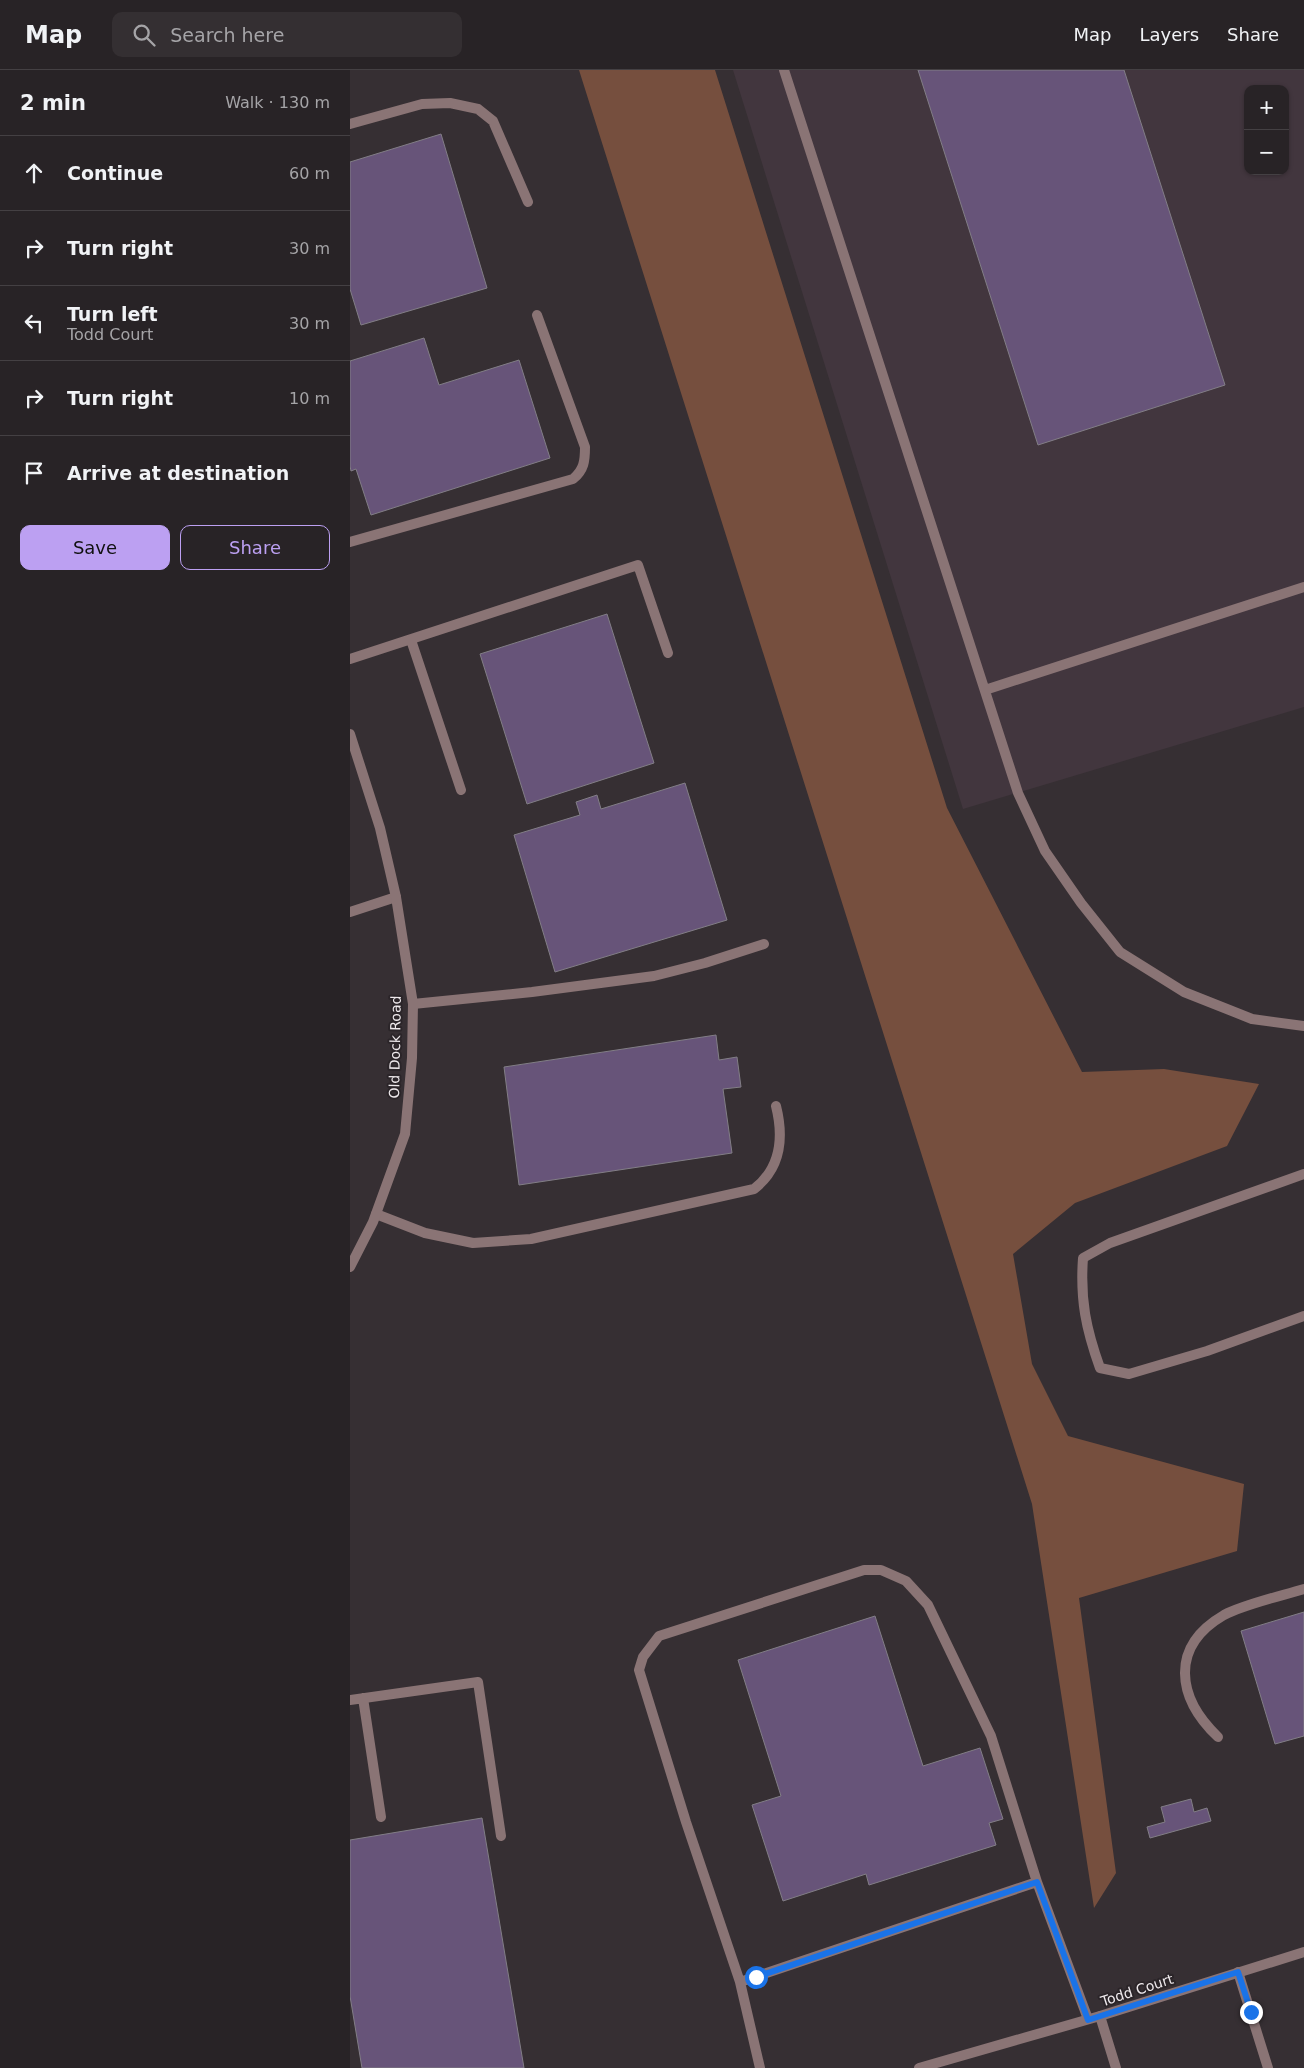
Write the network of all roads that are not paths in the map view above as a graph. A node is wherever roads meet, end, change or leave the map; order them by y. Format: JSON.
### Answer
{"nodes":[{"id":1,"x":784,"y":70,"type":"edge"},
{"id":2,"x":350,"y":124,"type":"edge"},
{"id":3,"x":528,"y":202,"type":"dead end"},
{"id":4,"x":536,"y":315,"type":"dead end"},
{"id":5,"x":350,"y":542,"type":"edge"},
{"id":6,"x":1304,"y":587,"type":"edge"},
{"id":7,"x":410,"y":640,"type":"junction"},
{"id":8,"x":668,"y":653,"type":"dead end"},
{"id":9,"x":350,"y":659,"type":"edge"},
{"id":10,"x":985,"y":690,"type":"junction"},
{"id":11,"x":350,"y":734,"type":"edge"},
{"id":12,"x":461,"y":790,"type":"dead end"},
{"id":13,"x":396,"y":897,"type":"junction"},
{"id":14,"x":350,"y":912,"type":"edge"},
{"id":15,"x":764,"y":944,"type":"dead end"},
{"id":16,"x":413,"y":1004,"type":"junction"},
{"id":17,"x":1304,"y":1026,"type":"edge"},
{"id":18,"x":776,"y":1106,"type":"dead end"},
{"id":19,"x":1304,"y":1174,"type":"edge"},
{"id":20,"x":376,"y":1214,"type":"junction"},
{"id":21,"x":350,"y":1267,"type":"edge"},
{"id":22,"x":1304,"y":1316,"type":"edge"},
{"id":23,"x":1304,"y":1588,"type":"edge"},
{"id":24,"x":363,"y":1698,"type":"junction"},
{"id":25,"x":350,"y":1700,"type":"edge"},
{"id":26,"x":1218,"y":1737,"type":"dead end"},
{"id":27,"x":381,"y":1817,"type":"dead end"},
{"id":28,"x":501,"y":1836,"type":"dead end"},
{"id":29,"x":1037,"y":1882,"type":"junction"},
{"id":30,"x":1304,"y":1952,"type":"edge"},
{"id":31,"x":1238,"y":1972,"type":"junction"},
{"id":32,"x":740,"y":1982,"type":"junction"},
{"id":33,"x":1100,"y":2016,"type":"junction"},
{"id":34,"x":1088,"y":2020,"type":"junction"},
{"id":35,"x":760,"y":2068,"type":"edge"},
{"id":36,"x":920,"y":2068,"type":"edge"},
{"id":37,"x":1116,"y":2068,"type":"edge"},
{"id":38,"x":1268,"y":2068,"type":"edge"}],
"edges":[{"from":1,"to":10,"type":"street"},
{"from":2,"to":3,"type":"street"},
{"from":4,"to":5,"type":"street"},
{"from":6,"to":10,"type":"street"},
{"from":7,"to":8,"type":"street"},
{"from":7,"to":9,"type":"street"},
{"from":7,"to":12,"type":"street"},
{"from":10,"to":17,"type":"street"},
{"from":11,"to":13,"type":"street","name":"Old Dock Road"},
{"from":13,"to":14,"type":"street"},
{"from":13,"to":16,"type":"street","name":"Old Dock Road"},
{"from":15,"to":16,"type":"street"},
{"from":16,"to":20,"type":"street","name":"Old Dock Road"},
{"from":18,"to":20,"type":"street"},
{"from":19,"to":22,"type":"street"},
{"from":20,"to":21,"type":"street","name":"Old Dock Road"},
{"from":23,"to":26,"type":"street"},
{"from":24,"to":25,"type":"street"},
{"from":24,"to":27,"type":"street"},
{"from":24,"to":28,"type":"street"},
{"from":29,"to":32,"type":"street"},
{"from":29,"to":32,"type":"street"},
{"from":29,"to":34,"type":"street"},
{"from":30,"to":31,"type":"street","name":"Todd Court"},
{"from":31,"to":33,"type":"street","name":"Todd Court"},
{"from":31,"to":38,"type":"street"},
{"from":32,"to":35,"type":"street"},
{"from":33,"to":34,"type":"street","name":"Todd Court"},
{"from":33,"to":37,"type":"street"},
{"from":34,"to":36,"type":"street","name":"Todd Court"}]}
